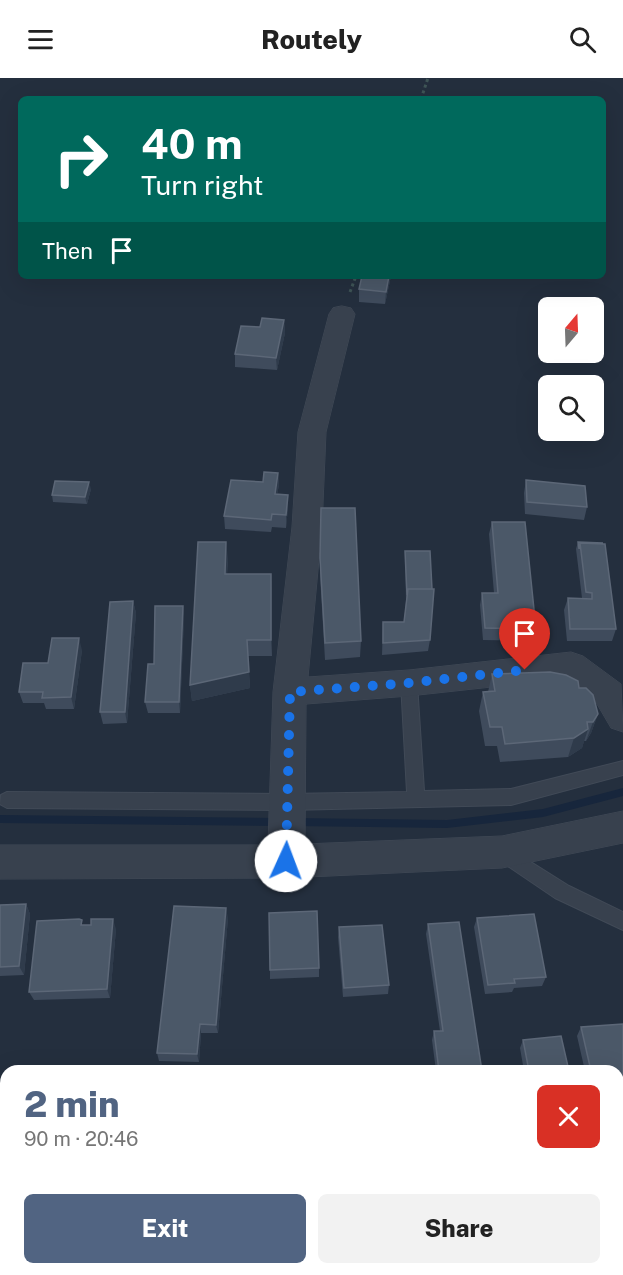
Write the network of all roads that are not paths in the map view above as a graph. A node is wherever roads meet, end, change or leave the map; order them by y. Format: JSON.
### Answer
{"nodes":[{"id":1,"x":342,"y":315,"type":"dead end"},
{"id":2,"x":409,"y":683,"type":"junction"},
{"id":3,"x":290,"y":692,"type":"junction"},
{"id":4,"x":623,"y":718,"type":"edge"},
{"id":5,"x":623,"y":768,"type":"edge"},
{"id":6,"x":7,"y":800,"type":"dead end"},
{"id":7,"x":416,"y":800,"type":"junction"},
{"id":8,"x":287,"y":802,"type":"junction"},
{"id":9,"x":623,"y":827,"type":"edge"},
{"id":10,"x":286,"y":852,"type":"junction"},
{"id":11,"x":502,"y":852,"type":"junction"},
{"id":12,"x":0,"y":861,"type":"edge"},
{"id":13,"x":623,"y":921,"type":"edge"}],
"edges":[{"from":1,"to":3,"type":"street"},
{"from":2,"to":3,"type":"street"},
{"from":2,"to":4,"type":"street"},
{"from":2,"to":7,"type":"lane"},
{"from":3,"to":8,"type":"street"},
{"from":5,"to":7,"type":"lane"},
{"from":6,"to":8,"type":"lane"},
{"from":7,"to":8,"type":"lane"},
{"from":8,"to":10,"type":"street"},
{"from":9,"to":11,"type":"street"},
{"from":10,"to":11,"type":"street"},
{"from":10,"to":12,"type":"street"},
{"from":11,"to":13,"type":"lane"}]}
